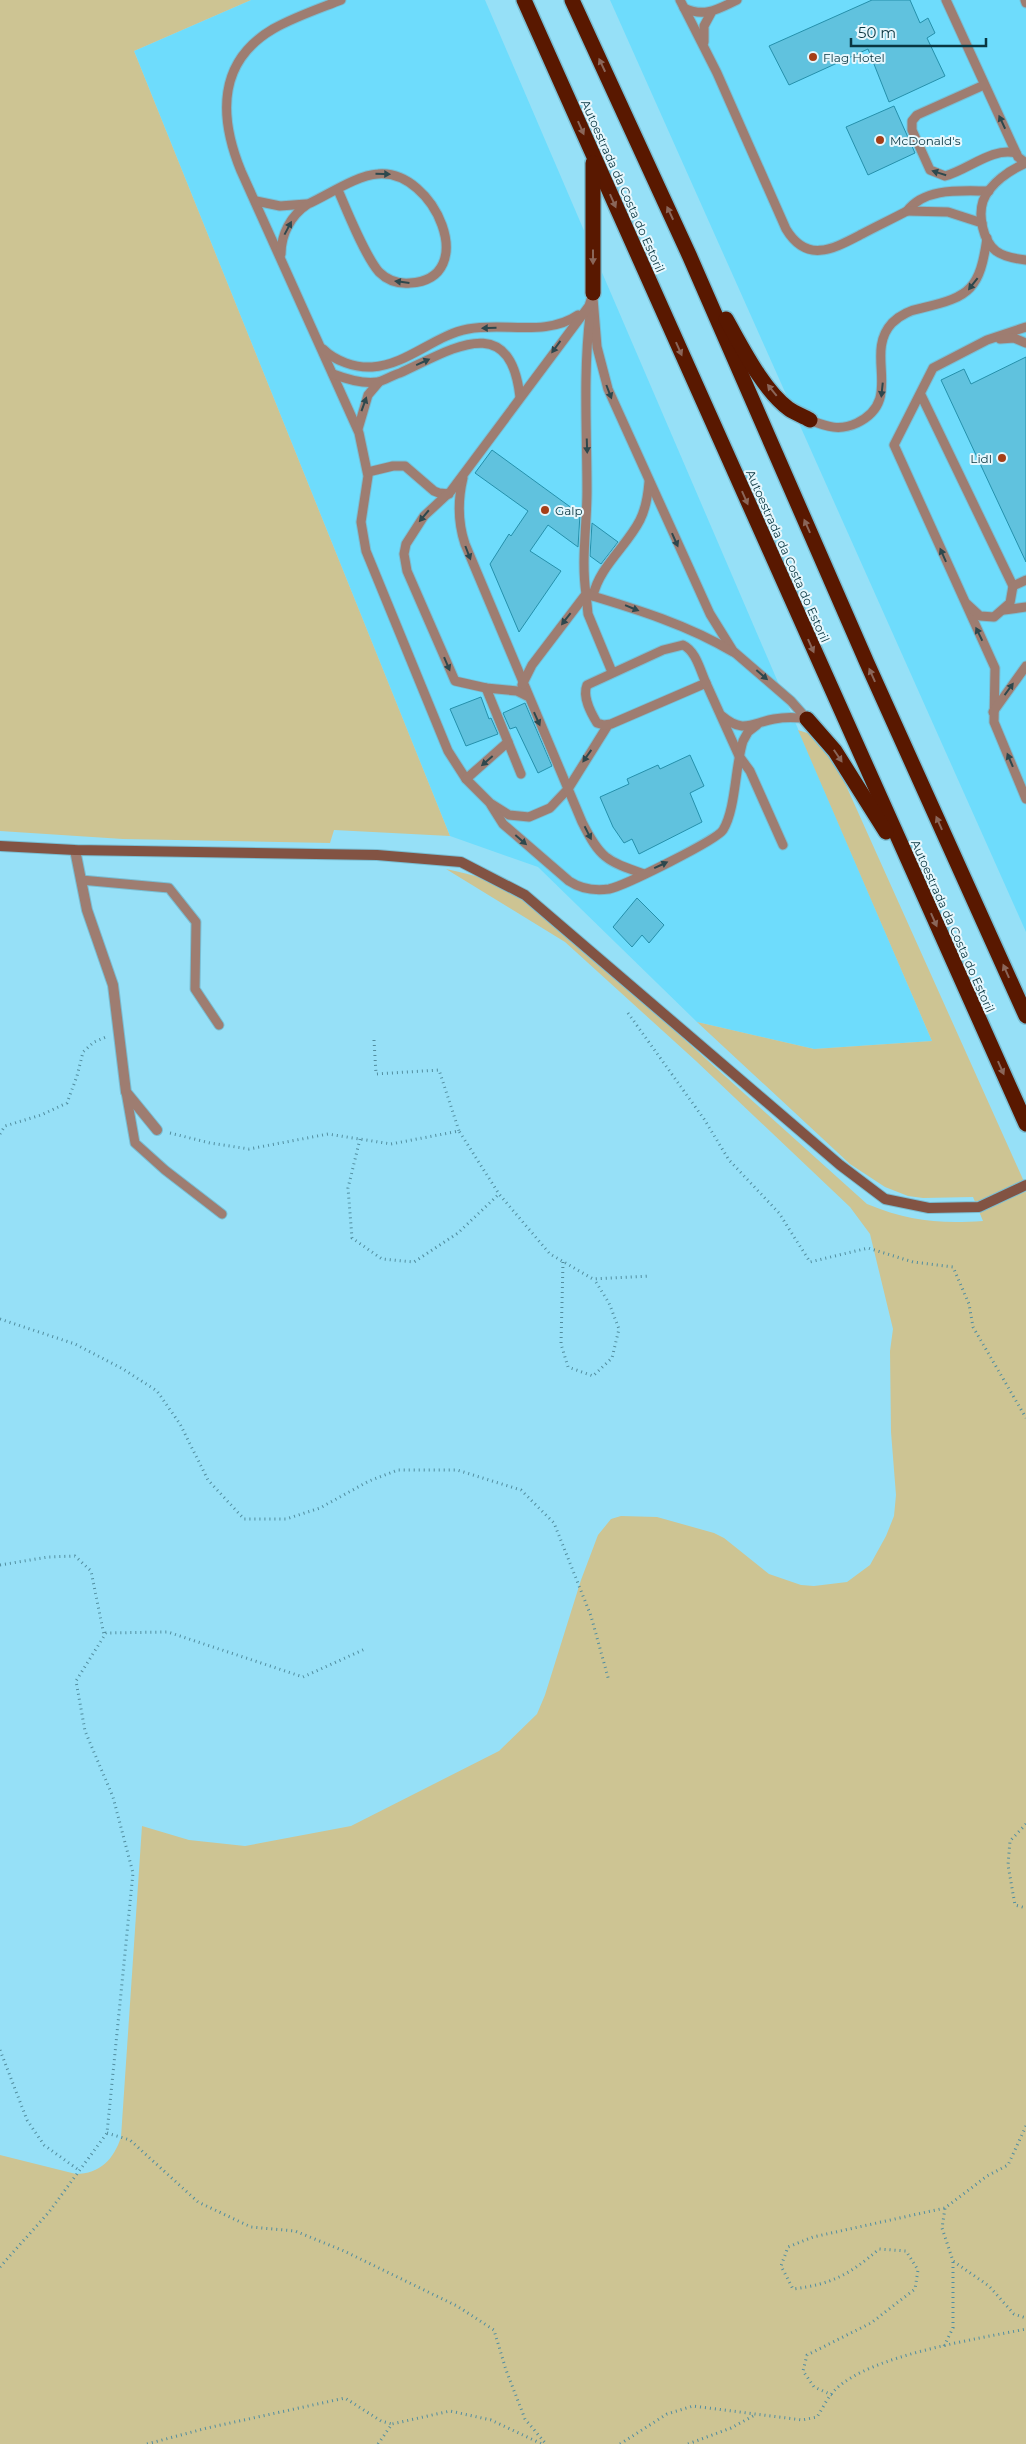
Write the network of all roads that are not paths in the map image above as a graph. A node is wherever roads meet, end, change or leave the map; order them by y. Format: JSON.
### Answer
{"nodes":[{"id":1,"x":340,"y":0,"type":"edge"},
{"id":2,"x":524,"y":0,"type":"edge"},
{"id":3,"x":572,"y":0,"type":"edge"},
{"id":4,"x":738,"y":0,"type":"edge"},
{"id":5,"x":946,"y":0,"type":"edge"},
{"id":6,"x":682,"y":4,"type":"edge"},
{"id":7,"x":712,"y":13,"type":"junction"},
{"id":8,"x":709,"y":56,"type":"junction"},
{"id":9,"x":984,"y":85,"type":"junction"},
{"id":10,"x":1016,"y":153,"type":"junction"},
{"id":11,"x":594,"y":156,"type":"junction"},
{"id":12,"x":1026,"y":163,"type":"edge"},
{"id":13,"x":338,"y":190,"type":"junction"},
{"id":14,"x":989,"y":191,"type":"junction"},
{"id":15,"x":256,"y":201,"type":"junction"},
{"id":16,"x":308,"y":204,"type":"junction"},
{"id":17,"x":907,"y":211,"type":"junction"},
{"id":18,"x":982,"y":223,"type":"junction"},
{"id":19,"x":987,"y":238,"type":"junction"},
{"id":20,"x":690,"y":257,"type":"junction"},
{"id":21,"x":281,"y":259,"type":"junction"},
{"id":22,"x":1026,"y":260,"type":"edge"},
{"id":23,"x":593,"y":293,"type":"junction"},
{"id":24,"x":1026,"y":327,"type":"edge"},
{"id":25,"x":987,"y":340,"type":"junction"},
{"id":26,"x":1026,"y":343,"type":"edge"},
{"id":27,"x":321,"y":348,"type":"junction"},
{"id":28,"x":333,"y":374,"type":"junction"},
{"id":29,"x":379,"y":382,"type":"junction"},
{"id":30,"x":920,"y":395,"type":"junction"},
{"id":31,"x":520,"y":397,"type":"junction"},
{"id":32,"x":810,"y":420,"type":"joint"},
{"id":33,"x":358,"y":430,"type":"junction"},
{"id":34,"x":466,"y":471,"type":"junction"},
{"id":35,"x":368,"y":472,"type":"junction"},
{"id":36,"x":649,"y":482,"type":"junction"},
{"id":37,"x":449,"y":494,"type":"junction"},
{"id":38,"x":1026,"y":580,"type":"edge"},
{"id":39,"x":1013,"y":586,"type":"junction"},
{"id":40,"x":590,"y":595,"type":"junction"},
{"id":41,"x":963,"y":600,"type":"junction"},
{"id":42,"x":1026,"y":607,"type":"edge"},
{"id":43,"x":1004,"y":610,"type":"junction"},
{"id":44,"x":738,"y":655,"type":"junction"},
{"id":45,"x":1026,"y":666,"type":"edge"},
{"id":46,"x":612,"y":672,"type":"junction"},
{"id":47,"x":706,"y":682,"type":"junction"},
{"id":48,"x":522,"y":684,"type":"junction"},
{"id":49,"x":486,"y":688,"type":"junction"},
{"id":50,"x":527,"y":696,"type":"junction"},
{"id":51,"x":993,"y":712,"type":"junction"},
{"id":52,"x":722,"y":716,"type":"junction"},
{"id":53,"x":807,"y":719,"type":"junction"},
{"id":54,"x":608,"y":725,"type":"junction"},
{"id":55,"x":757,"y":725,"type":"junction"},
{"id":56,"x":508,"y":742,"type":"junction"},
{"id":57,"x":739,"y":756,"type":"junction"},
{"id":58,"x":521,"y":774,"type":"dead end"},
{"id":59,"x":466,"y":779,"type":"junction"},
{"id":60,"x":568,"y":789,"type":"junction"},
{"id":61,"x":1026,"y":798,"type":"edge"},
{"id":62,"x":490,"y":803,"type":"junction"},
{"id":63,"x":784,"y":845,"type":"dead end"},
{"id":64,"x":0,"y":846,"type":"edge"},
{"id":65,"x":75,"y":850,"type":"junction"},
{"id":66,"x":644,"y":874,"type":"junction"},
{"id":67,"x":913,"y":876,"type":"junction"},
{"id":68,"x":81,"y":880,"type":"junction"},
{"id":69,"x":1026,"y":1016,"type":"edge"},
{"id":70,"x":219,"y":1024,"type":"dead end"},
{"id":71,"x":126,"y":1092,"type":"junction"},
{"id":72,"x":1026,"y":1124,"type":"edge"},
{"id":73,"x":157,"y":1130,"type":"road end"},
{"id":74,"x":1026,"y":1185,"type":"edge"},
{"id":75,"x":222,"y":1214,"type":"dead end"}],
"edges":[{"from":1,"to":15,"type":"lane"},
{"from":2,"to":11,"type":"highway","name":"Autoestrada da Costa do Estoril","one_way":true},
{"from":20,"to":3,"type":"highway","one_way":true},
{"from":4,"to":7,"type":"lane"},
{"from":5,"to":9,"type":"lane"},
{"from":6,"to":7,"type":"lane"},
{"from":6,"to":8,"type":"lane"},
{"from":7,"to":8,"type":"lane"},
{"from":8,"to":17,"type":"lane"},
{"from":10,"to":9,"type":"lane","one_way":true},
{"from":10,"to":9,"type":"lane","one_way":true},
{"from":10,"to":12,"type":"lane"},
{"from":11,"to":23,"type":"highway","one_way":true},
{"from":11,"to":67,"type":"highway","name":"Autoestrada da Costa do Estoril","one_way":true},
{"from":12,"to":14,"type":"lane"},
{"from":13,"to":13,"type":"lane","one_way":true},
{"from":13,"to":16,"type":"lane"},
{"from":14,"to":17,"type":"lane"},
{"from":14,"to":18,"type":"lane"},
{"from":15,"to":16,"type":"lane"},
{"from":15,"to":21,"type":"lane"},
{"from":21,"to":16,"type":"lane","one_way":true},
{"from":17,"to":18,"type":"lane"},
{"from":18,"to":19,"type":"lane"},
{"from":19,"to":22,"type":"lane"},
{"from":19,"to":32,"type":"lane","one_way":true},
{"from":32,"to":20,"type":"highway","one_way":true},
{"from":69,"to":20,"type":"highway","one_way":true},
{"from":21,"to":27,"type":"lane"},
{"from":23,"to":27,"type":"lane","one_way":true},
{"from":23,"to":31,"type":"lane","one_way":true},
{"from":23,"to":36,"type":"lane","one_way":true},
{"from":23,"to":40,"type":"lane","one_way":true},
{"from":24,"to":25,"type":"lane"},
{"from":25,"to":26,"type":"lane"},
{"from":25,"to":30,"type":"lane"},
{"from":27,"to":28,"type":"lane"},
{"from":28,"to":29,"type":"lane"},
{"from":28,"to":33,"type":"lane"},
{"from":29,"to":31,"type":"lane","one_way":true},
{"from":33,"to":29,"type":"lane","one_way":true},
{"from":30,"to":39,"type":"lane"},
{"from":41,"to":30,"type":"lane","one_way":true},
{"from":31,"to":34,"type":"lane"},
{"from":33,"to":35,"type":"lane"},
{"from":34,"to":37,"type":"lane"},
{"from":34,"to":48,"type":"lane","one_way":true},
{"from":35,"to":37,"type":"lane"},
{"from":35,"to":59,"type":"lane"},
{"from":36,"to":40,"type":"lane"},
{"from":36,"to":44,"type":"lane","one_way":true},
{"from":37,"to":49,"type":"lane","one_way":true},
{"from":38,"to":39,"type":"lane"},
{"from":39,"to":43,"type":"lane"},
{"from":40,"to":44,"type":"lane","one_way":true},
{"from":40,"to":46,"type":"lane"},
{"from":40,"to":48,"type":"lane","one_way":true},
{"from":41,"to":43,"type":"lane"},
{"from":51,"to":41,"type":"lane","one_way":true},
{"from":42,"to":43,"type":"lane"},
{"from":44,"to":53,"type":"lane","one_way":true},
{"from":51,"to":45,"type":"lane","one_way":true},
{"from":46,"to":47,"type":"lane"},
{"from":46,"to":54,"type":"lane"},
{"from":47,"to":52,"type":"lane"},
{"from":47,"to":54,"type":"lane"},
{"from":48,"to":50,"type":"lane"},
{"from":49,"to":50,"type":"lane"},
{"from":49,"to":56,"type":"lane"},
{"from":50,"to":60,"type":"lane","one_way":true},
{"from":61,"to":51,"type":"lane","one_way":true},
{"from":52,"to":55,"type":"lane"},
{"from":52,"to":57,"type":"lane"},
{"from":53,"to":55,"type":"lane"},
{"from":53,"to":67,"type":"highway","one_way":true},
{"from":54,"to":60,"type":"lane","one_way":true},
{"from":55,"to":57,"type":"lane"},
{"from":56,"to":58,"type":"lane"},
{"from":56,"to":59,"type":"lane","one_way":true},
{"from":57,"to":63,"type":"lane"},
{"from":66,"to":57,"type":"lane","one_way":true},
{"from":59,"to":62,"type":"lane"},
{"from":60,"to":62,"type":"lane"},
{"from":60,"to":66,"type":"lane","one_way":true},
{"from":62,"to":66,"type":"lane","one_way":true},
{"from":64,"to":65,"type":"street"},
{"from":65,"to":68,"type":"street"},
{"from":65,"to":74,"type":"street"},
{"from":67,"to":72,"type":"highway","name":"Autoestrada da Costa do Estoril","one_way":true},
{"from":68,"to":70,"type":"lane"},
{"from":68,"to":71,"type":"street"},
{"from":71,"to":73,"type":"street"},
{"from":71,"to":75,"type":"lane"}]}
